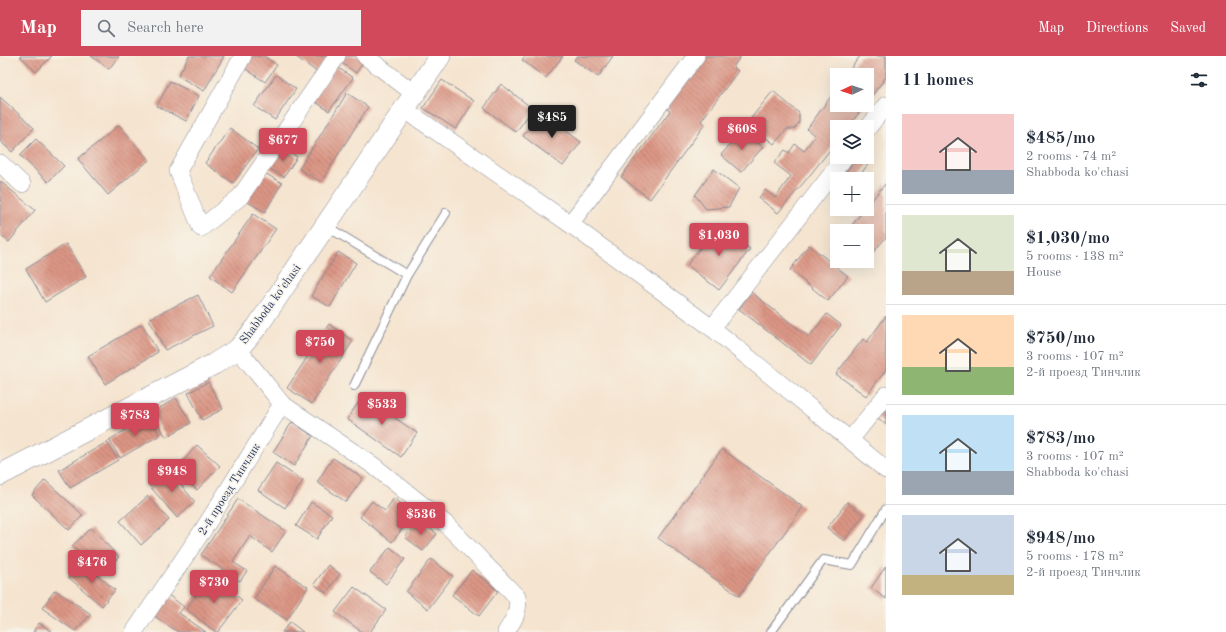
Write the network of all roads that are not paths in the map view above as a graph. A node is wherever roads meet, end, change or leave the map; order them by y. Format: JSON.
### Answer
{"nodes":[{"id":1,"x":243,"y":56,"type":"edge"},
{"id":2,"x":337,"y":56,"type":"edge"},
{"id":3,"x":365,"y":56,"type":"edge"},
{"id":4,"x":440,"y":56,"type":"edge"},
{"id":5,"x":696,"y":56,"type":"edge"},
{"id":6,"x":410,"y":102,"type":"junction"},
{"id":7,"x":886,"y":105,"type":"edge"},
{"id":8,"x":874,"y":120,"type":"edge"},
{"id":9,"x":0,"y":163,"type":"edge"},
{"id":10,"x":840,"y":164,"type":"edge"},
{"id":11,"x":22,"y":184,"type":"dead end"},
{"id":12,"x":446,"y":213,"type":"dead end"},
{"id":13,"x":570,"y":224,"type":"junction"},
{"id":14,"x":325,"y":226,"type":"junction"},
{"id":15,"x":407,"y":275,"type":"junction"},
{"id":16,"x":712,"y":328,"type":"junction"},
{"id":17,"x":238,"y":349,"type":"junction"},
{"id":18,"x":354,"y":386,"type":"dead end"},
{"id":19,"x":886,"y":395,"type":"edge"},
{"id":20,"x":282,"y":404,"type":"junction"},
{"id":21,"x":850,"y":440,"type":"junction"},
{"id":22,"x":886,"y":470,"type":"edge"},
{"id":23,"x":0,"y":475,"type":"edge"},
{"id":24,"x":886,"y":509,"type":"edge"},
{"id":25,"x":134,"y":632,"type":"edge"},
{"id":26,"x":506,"y":632,"type":"edge"},
{"id":27,"x":771,"y":632,"type":"edge"}],
"edges":[{"from":1,"to":2,"type":"street"},
{"from":3,"to":6,"type":"street"},
{"from":4,"to":6,"type":"street","name":"Shabboda ko'chasi"},
{"from":5,"to":13,"type":"street"},
{"from":6,"to":13,"type":"street"},
{"from":6,"to":14,"type":"street","name":"Shabboda ko'chasi"},
{"from":7,"to":8,"type":"street"},
{"from":9,"to":11,"type":"street"},
{"from":10,"to":16,"type":"street"},
{"from":12,"to":15,"type":"lane"},
{"from":13,"to":16,"type":"street"},
{"from":14,"to":15,"type":"lane"},
{"from":14,"to":17,"type":"street","name":"Shabboda ko'chasi"},
{"from":15,"to":18,"type":"lane"},
{"from":16,"to":21,"type":"street"},
{"from":17,"to":20,"type":"street"},
{"from":17,"to":23,"type":"street","name":"Shabboda ko'chasi"},
{"from":19,"to":21,"type":"street"},
{"from":20,"to":25,"type":"street","name":"2-й проезд Тинчлик"},
{"from":20,"to":26,"type":"street"},
{"from":21,"to":22,"type":"street"},
{"from":24,"to":27,"type":"lane"}]}
